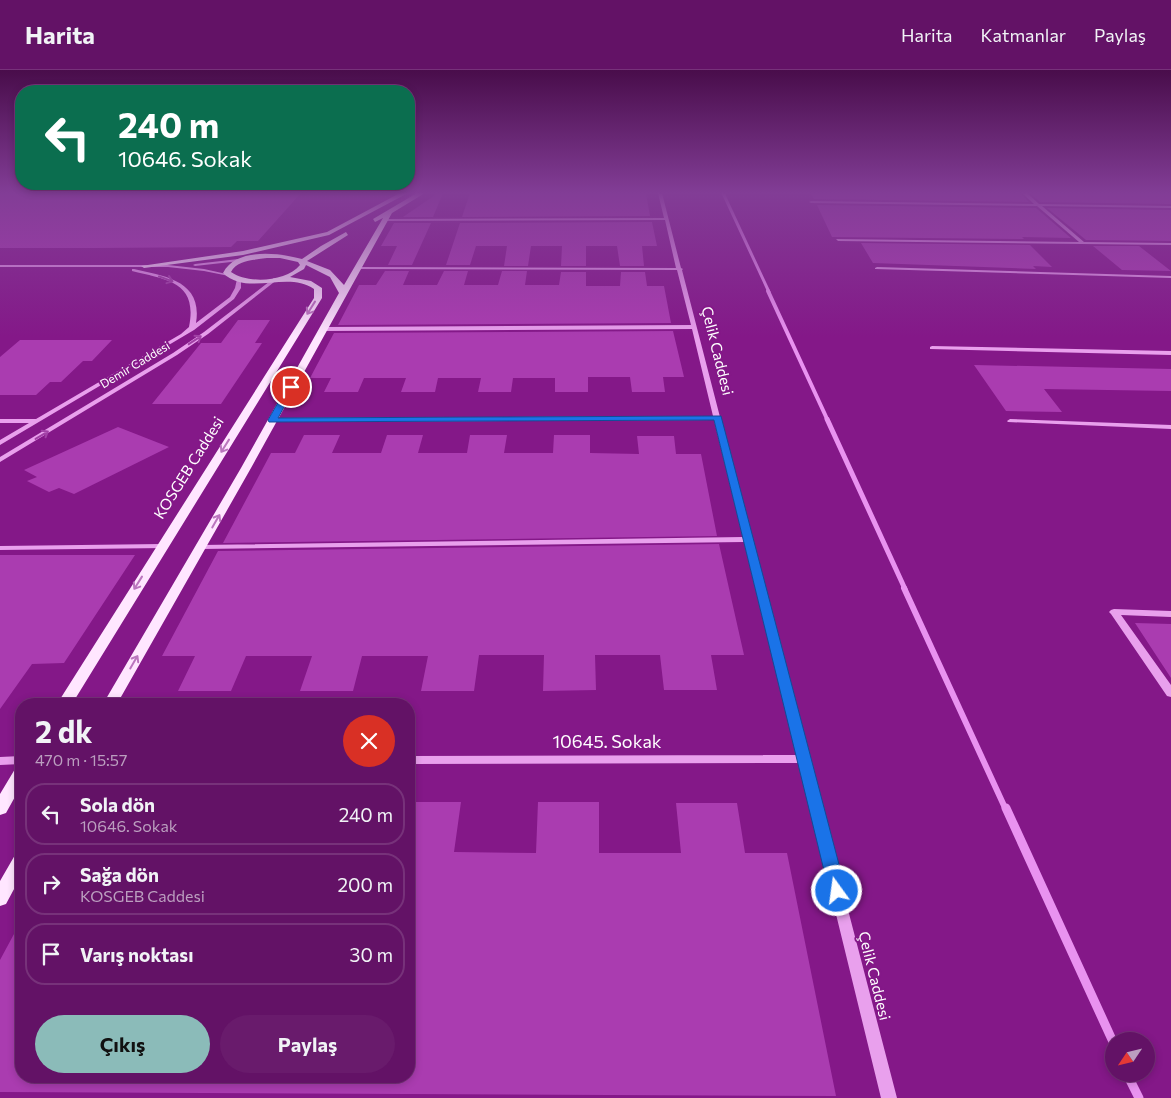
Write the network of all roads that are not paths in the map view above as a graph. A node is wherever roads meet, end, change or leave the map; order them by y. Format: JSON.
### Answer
{"nodes":[{"id":1,"x":295,"y":241,"type":"edge"},
{"id":2,"x":307,"y":241,"type":"edge"},
{"id":3,"x":334,"y":241,"type":"edge"},
{"id":4,"x":373,"y":241,"type":"edge"},
{"id":5,"x":673,"y":241,"type":"edge"},
{"id":6,"x":917,"y":241,"type":"edge"},
{"id":7,"x":1080,"y":241,"type":"edge"},
{"id":8,"x":1083,"y":243,"type":"junction"},
{"id":9,"x":1171,"y":244,"type":"edge"},
{"id":10,"x":260,"y":257,"type":"junction"},
{"id":11,"x":252,"y":258,"type":"junction"},
{"id":12,"x":302,"y":262,"type":"junction"},
{"id":13,"x":0,"y":266,"type":"edge"},
{"id":14,"x":119,"y":266,"type":"junction"},
{"id":15,"x":144,"y":266,"type":"junction"},
{"id":16,"x":168,"y":266,"type":"junction"},
{"id":17,"x":358,"y":268,"type":"junction"},
{"id":18,"x":877,"y":268,"type":"dead end"},
{"id":19,"x":680,"y":269,"type":"junction"},
{"id":20,"x":229,"y":275,"type":"junction"},
{"id":21,"x":1171,"y":277,"type":"edge"},
{"id":22,"x":276,"y":279,"type":"junction"},
{"id":23,"x":240,"y":280,"type":"junction"},
{"id":24,"x":343,"y":293,"type":"junction"},
{"id":25,"x":695,"y":327,"type":"junction"},
{"id":26,"x":324,"y":328,"type":"junction"},
{"id":27,"x":192,"y":329,"type":"junction"},
{"id":28,"x":932,"y":348,"type":"dead end"},
{"id":29,"x":1171,"y":353,"type":"edge"},
{"id":30,"x":718,"y":418,"type":"junction"},
{"id":31,"x":272,"y":420,"type":"junction"},
{"id":32,"x":0,"y":421,"type":"edge"},
{"id":33,"x":38,"y":421,"type":"junction"},
{"id":34,"x":1010,"y":421,"type":"dead end"},
{"id":35,"x":1171,"y":427,"type":"edge"},
{"id":36,"x":0,"y":443,"type":"edge"},
{"id":37,"x":0,"y":460,"type":"edge"},
{"id":38,"x":749,"y":539,"type":"junction"},
{"id":39,"x":162,"y":546,"type":"junction"},
{"id":40,"x":201,"y":546,"type":"junction"},
{"id":41,"x":0,"y":548,"type":"edge"},
{"id":42,"x":1171,"y":614,"type":"edge"},
{"id":43,"x":1171,"y":693,"type":"edge"},
{"id":44,"x":68,"y":698,"type":"edge"},
{"id":45,"x":113,"y":698,"type":"edge"},
{"id":46,"x":804,"y":759,"type":"junction"},
{"id":47,"x":15,"y":760,"type":"edge"},
{"id":48,"x":415,"y":760,"type":"edge"},
{"id":49,"x":0,"y":761,"type":"edge"},
{"id":50,"x":15,"y":783,"type":"edge"},
{"id":51,"x":0,"y":808,"type":"edge"},
{"id":52,"x":15,"y":871,"type":"edge"},
{"id":53,"x":0,"y":898,"type":"edge"},
{"id":54,"x":889,"y":1098,"type":"edge"}],
"edges":[{"from":1,"to":15,"type":"main road"},
{"from":2,"to":10,"type":"main road"},
{"from":3,"to":12,"type":"main road"},
{"from":4,"to":17,"type":"main road"},
{"from":5,"to":19,"type":"street","name":"Çelik Caddesi"},
{"from":6,"to":8,"type":"street"},
{"from":7,"to":8,"type":"street"},
{"from":8,"to":9,"type":"street"},
{"from":10,"to":11,"type":"main road"},
{"from":10,"to":12,"type":"main road"},
{"from":11,"to":16,"type":"street"},
{"from":11,"to":20,"type":"main road"},
{"from":12,"to":22,"type":"main road"},
{"from":12,"to":24,"type":"main road"},
{"from":13,"to":14,"type":"street"},
{"from":14,"to":15,"type":"street"},
{"from":14,"to":27,"type":"street","one_way":true},
{"from":15,"to":16,"type":"street"},
{"from":16,"to":20,"type":"street"},
{"from":17,"to":19,"type":"street"},
{"from":17,"to":24,"type":"main road"},
{"from":18,"to":21,"type":"street"},
{"from":19,"to":25,"type":"street","name":"Çelik Caddesi"},
{"from":20,"to":23,"type":"main road"},
{"from":22,"to":23,"type":"main road"},
{"from":37,"to":22,"type":"street","name":"Demir Caddesi","one_way":true},
{"from":22,"to":39,"type":"main road","name":"KOSGEB Caddesi","one_way":true},
{"from":23,"to":27,"type":"street","name":"Demir Caddesi"},
{"from":24,"to":26,"type":"main road"},
{"from":25,"to":26,"type":"street"},
{"from":25,"to":30,"type":"street","name":"Çelik Caddesi"},
{"from":26,"to":31,"type":"main road"},
{"from":27,"to":33,"type":"street","name":"Demir Caddesi"},
{"from":28,"to":29,"type":"street"},
{"from":30,"to":31,"type":"street"},
{"from":30,"to":38,"type":"street","name":"Çelik Caddesi"},
{"from":40,"to":31,"type":"main road","one_way":true},
{"from":32,"to":33,"type":"street"},
{"from":33,"to":36,"type":"street","name":"Demir Caddesi"},
{"from":34,"to":35,"type":"street"},
{"from":38,"to":40,"type":"street"},
{"from":38,"to":46,"type":"street","name":"Çelik Caddesi"},
{"from":39,"to":41,"type":"street"},
{"from":39,"to":44,"type":"main road","name":"KOSGEB Caddesi","one_way":true},
{"from":45,"to":40,"type":"main road","one_way":true},
{"from":42,"to":43,"type":"street"},
{"from":46,"to":48,"type":"street","name":"10645. Sokak"},
{"from":46,"to":54,"type":"street","name":"Çelik Caddesi"},
{"from":47,"to":49,"type":"street"},
{"from":50,"to":51,"type":"main road"},
{"from":52,"to":53,"type":"main road"}]}
